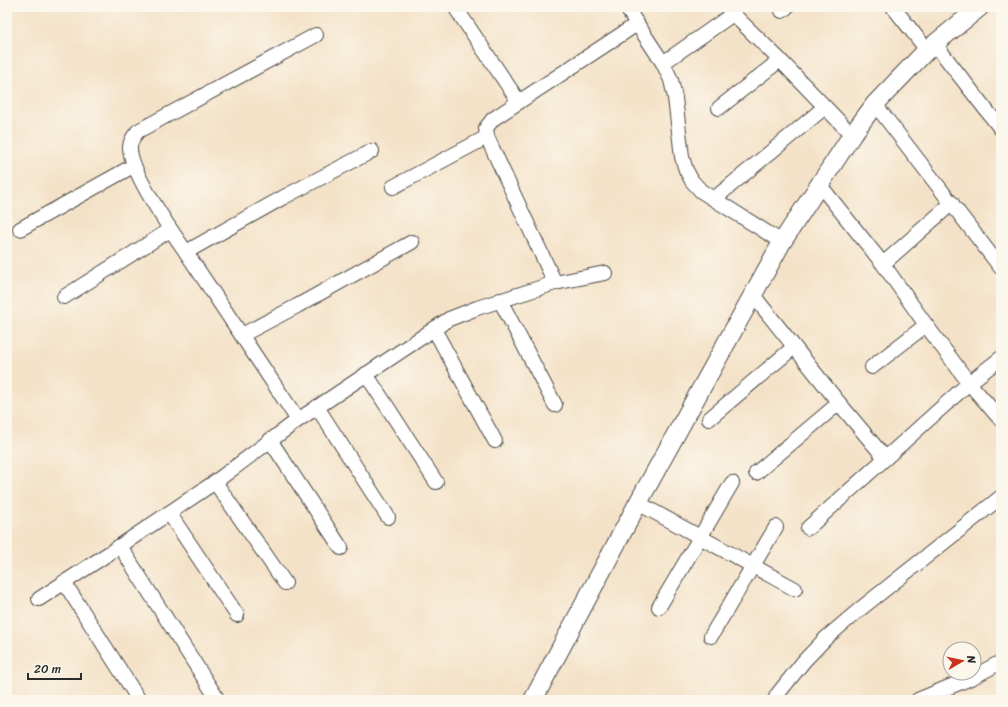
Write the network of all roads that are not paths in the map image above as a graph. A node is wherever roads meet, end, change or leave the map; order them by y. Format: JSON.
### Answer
{"nodes":[{"id":1,"x":455,"y":7,"type":"edge"},
{"id":2,"x":893,"y":7,"type":"edge"},
{"id":3,"x":980,"y":7,"type":"edge"},
{"id":4,"x":630,"y":8,"type":"edge"},
{"id":5,"x":730,"y":11,"type":"edge"},
{"id":6,"x":637,"y":24,"type":"junction"},
{"id":7,"x":316,"y":35,"type":"dead end"},
{"id":8,"x":931,"y":47,"type":"junction"},
{"id":9,"x":780,"y":60,"type":"junction"},
{"id":10,"x":663,"y":63,"type":"junction"},
{"id":11,"x":519,"y":102,"type":"junction"},
{"id":12,"x":875,"y":104,"type":"junction"},
{"id":13,"x":825,"y":107,"type":"junction"},
{"id":14,"x":719,"y":108,"type":"dead end"},
{"id":15,"x":1001,"y":129,"type":"edge"},
{"id":16,"x":852,"y":135,"type":"junction"},
{"id":17,"x":487,"y":137,"type":"junction"},
{"id":18,"x":372,"y":151,"type":"dead end"},
{"id":19,"x":133,"y":166,"type":"junction"},
{"id":20,"x":819,"y":184,"type":"junction"},
{"id":21,"x":393,"y":187,"type":"dead end"},
{"id":22,"x":714,"y":199,"type":"junction"},
{"id":23,"x":952,"y":203,"type":"junction"},
{"id":24,"x":20,"y":229,"type":"dead end"},
{"id":25,"x":170,"y":230,"type":"junction"},
{"id":26,"x":412,"y":242,"type":"dead end"},
{"id":27,"x":782,"y":242,"type":"junction"},
{"id":28,"x":186,"y":252,"type":"junction"},
{"id":29,"x":883,"y":264,"type":"junction"},
{"id":30,"x":1001,"y":268,"type":"edge"},
{"id":31,"x":605,"y":273,"type":"dead end"},
{"id":32,"x":555,"y":283,"type":"junction"},
{"id":33,"x":753,"y":295,"type":"junction"},
{"id":34,"x":64,"y":297,"type":"dead end"},
{"id":35,"x":500,"y":300,"type":"junction"},
{"id":36,"x":926,"y":325,"type":"junction"},
{"id":37,"x":434,"y":329,"type":"junction"},
{"id":38,"x":242,"y":335,"type":"junction"},
{"id":39,"x":794,"y":347,"type":"junction"},
{"id":40,"x":1001,"y":358,"type":"edge"},
{"id":41,"x":872,"y":367,"type":"dead end"},
{"id":42,"x":366,"y":374,"type":"junction"},
{"id":43,"x":969,"y":383,"type":"junction"},
{"id":44,"x":839,"y":403,"type":"junction"},
{"id":45,"x":555,"y":406,"type":"dead end"},
{"id":46,"x":317,"y":407,"type":"junction"},
{"id":47,"x":709,"y":419,"type":"dead end"},
{"id":48,"x":298,"y":420,"type":"junction"},
{"id":49,"x":1001,"y":420,"type":"edge"},
{"id":50,"x":270,"y":440,"type":"junction"},
{"id":51,"x":495,"y":441,"type":"dead end"},
{"id":52,"x":885,"y":458,"type":"junction"},
{"id":53,"x":756,"y":474,"type":"dead end"},
{"id":54,"x":215,"y":482,"type":"junction"},
{"id":55,"x":436,"y":482,"type":"dead end"},
{"id":56,"x":732,"y":483,"type":"dead end"},
{"id":57,"x":1001,"y":497,"type":"edge"},
{"id":58,"x":638,"y":503,"type":"junction"},
{"id":59,"x":169,"y":513,"type":"junction"},
{"id":60,"x":388,"y":517,"type":"dead end"},
{"id":61,"x":776,"y":527,"type":"dead end"},
{"id":62,"x":808,"y":528,"type":"dead end"},
{"id":63,"x":701,"y":537,"type":"junction"},
{"id":64,"x":120,"y":546,"type":"junction"},
{"id":65,"x":341,"y":548,"type":"dead end"},
{"id":66,"x":754,"y":565,"type":"junction"},
{"id":67,"x":64,"y":582,"type":"junction"},
{"id":68,"x":285,"y":583,"type":"dead end"},
{"id":69,"x":796,"y":589,"type":"dead end"},
{"id":70,"x":39,"y":599,"type":"dead end"},
{"id":71,"x":659,"y":607,"type":"dead end"},
{"id":72,"x":238,"y":615,"type":"dead end"},
{"id":73,"x":711,"y":636,"type":"dead end"},
{"id":74,"x":1001,"y":662,"type":"edge"},
{"id":75,"x":139,"y":700,"type":"edge"},
{"id":76,"x":218,"y":700,"type":"edge"},
{"id":77,"x":533,"y":700,"type":"edge"},
{"id":78,"x":775,"y":700,"type":"edge"},
{"id":79,"x":918,"y":700,"type":"edge"}],
"edges":[{"from":1,"to":11,"type":"street"},
{"from":2,"to":8,"type":"street"},
{"from":3,"to":8,"type":"street"},
{"from":4,"to":6,"type":"street"},
{"from":5,"to":9,"type":"street"},
{"from":5,"to":10,"type":"street"},
{"from":6,"to":10,"type":"street"},
{"from":6,"to":11,"type":"street"},
{"from":7,"to":19,"type":"street"},
{"from":8,"to":12,"type":"street"},
{"from":8,"to":15,"type":"street"},
{"from":9,"to":13,"type":"street"},
{"from":9,"to":14,"type":"street"},
{"from":10,"to":22,"type":"street"},
{"from":11,"to":17,"type":"street"},
{"from":12,"to":16,"type":"street"},
{"from":12,"to":23,"type":"street"},
{"from":13,"to":16,"type":"street"},
{"from":13,"to":22,"type":"street"},
{"from":16,"to":20,"type":"street"},
{"from":17,"to":21,"type":"street"},
{"from":17,"to":32,"type":"street"},
{"from":18,"to":28,"type":"street"},
{"from":19,"to":24,"type":"street"},
{"from":19,"to":25,"type":"street"},
{"from":20,"to":27,"type":"street"},
{"from":20,"to":29,"type":"street"},
{"from":22,"to":27,"type":"street"},
{"from":23,"to":29,"type":"street"},
{"from":23,"to":30,"type":"street"},
{"from":25,"to":28,"type":"street"},
{"from":25,"to":34,"type":"street"},
{"from":26,"to":38,"type":"street"},
{"from":27,"to":33,"type":"street"},
{"from":28,"to":38,"type":"street"},
{"from":29,"to":36,"type":"street"},
{"from":31,"to":32,"type":"street"},
{"from":32,"to":35,"type":"street"},
{"from":33,"to":39,"type":"street"},
{"from":33,"to":58,"type":"street"},
{"from":35,"to":37,"type":"street"},
{"from":35,"to":45,"type":"street"},
{"from":36,"to":41,"type":"street"},
{"from":36,"to":43,"type":"street"},
{"from":37,"to":42,"type":"street"},
{"from":37,"to":51,"type":"street"},
{"from":38,"to":48,"type":"street"},
{"from":39,"to":44,"type":"street"},
{"from":39,"to":47,"type":"street"},
{"from":40,"to":43,"type":"street"},
{"from":42,"to":46,"type":"street"},
{"from":42,"to":55,"type":"street"},
{"from":43,"to":49,"type":"street"},
{"from":43,"to":52,"type":"street"},
{"from":44,"to":52,"type":"street"},
{"from":44,"to":53,"type":"street"},
{"from":46,"to":48,"type":"street"},
{"from":46,"to":60,"type":"street"},
{"from":48,"to":50,"type":"street"},
{"from":50,"to":54,"type":"street"},
{"from":50,"to":65,"type":"street"},
{"from":52,"to":62,"type":"street"},
{"from":54,"to":59,"type":"street"},
{"from":54,"to":68,"type":"street"},
{"from":56,"to":63,"type":"street"},
{"from":57,"to":78,"type":"street"},
{"from":58,"to":63,"type":"street"},
{"from":58,"to":77,"type":"street"},
{"from":59,"to":64,"type":"street"},
{"from":59,"to":72,"type":"street"},
{"from":61,"to":66,"type":"street"},
{"from":63,"to":66,"type":"street"},
{"from":63,"to":71,"type":"street"},
{"from":64,"to":67,"type":"street"},
{"from":64,"to":76,"type":"street"},
{"from":66,"to":69,"type":"street"},
{"from":66,"to":73,"type":"street"},
{"from":67,"to":70,"type":"street"},
{"from":67,"to":75,"type":"street"},
{"from":74,"to":79,"type":"street"}]}
